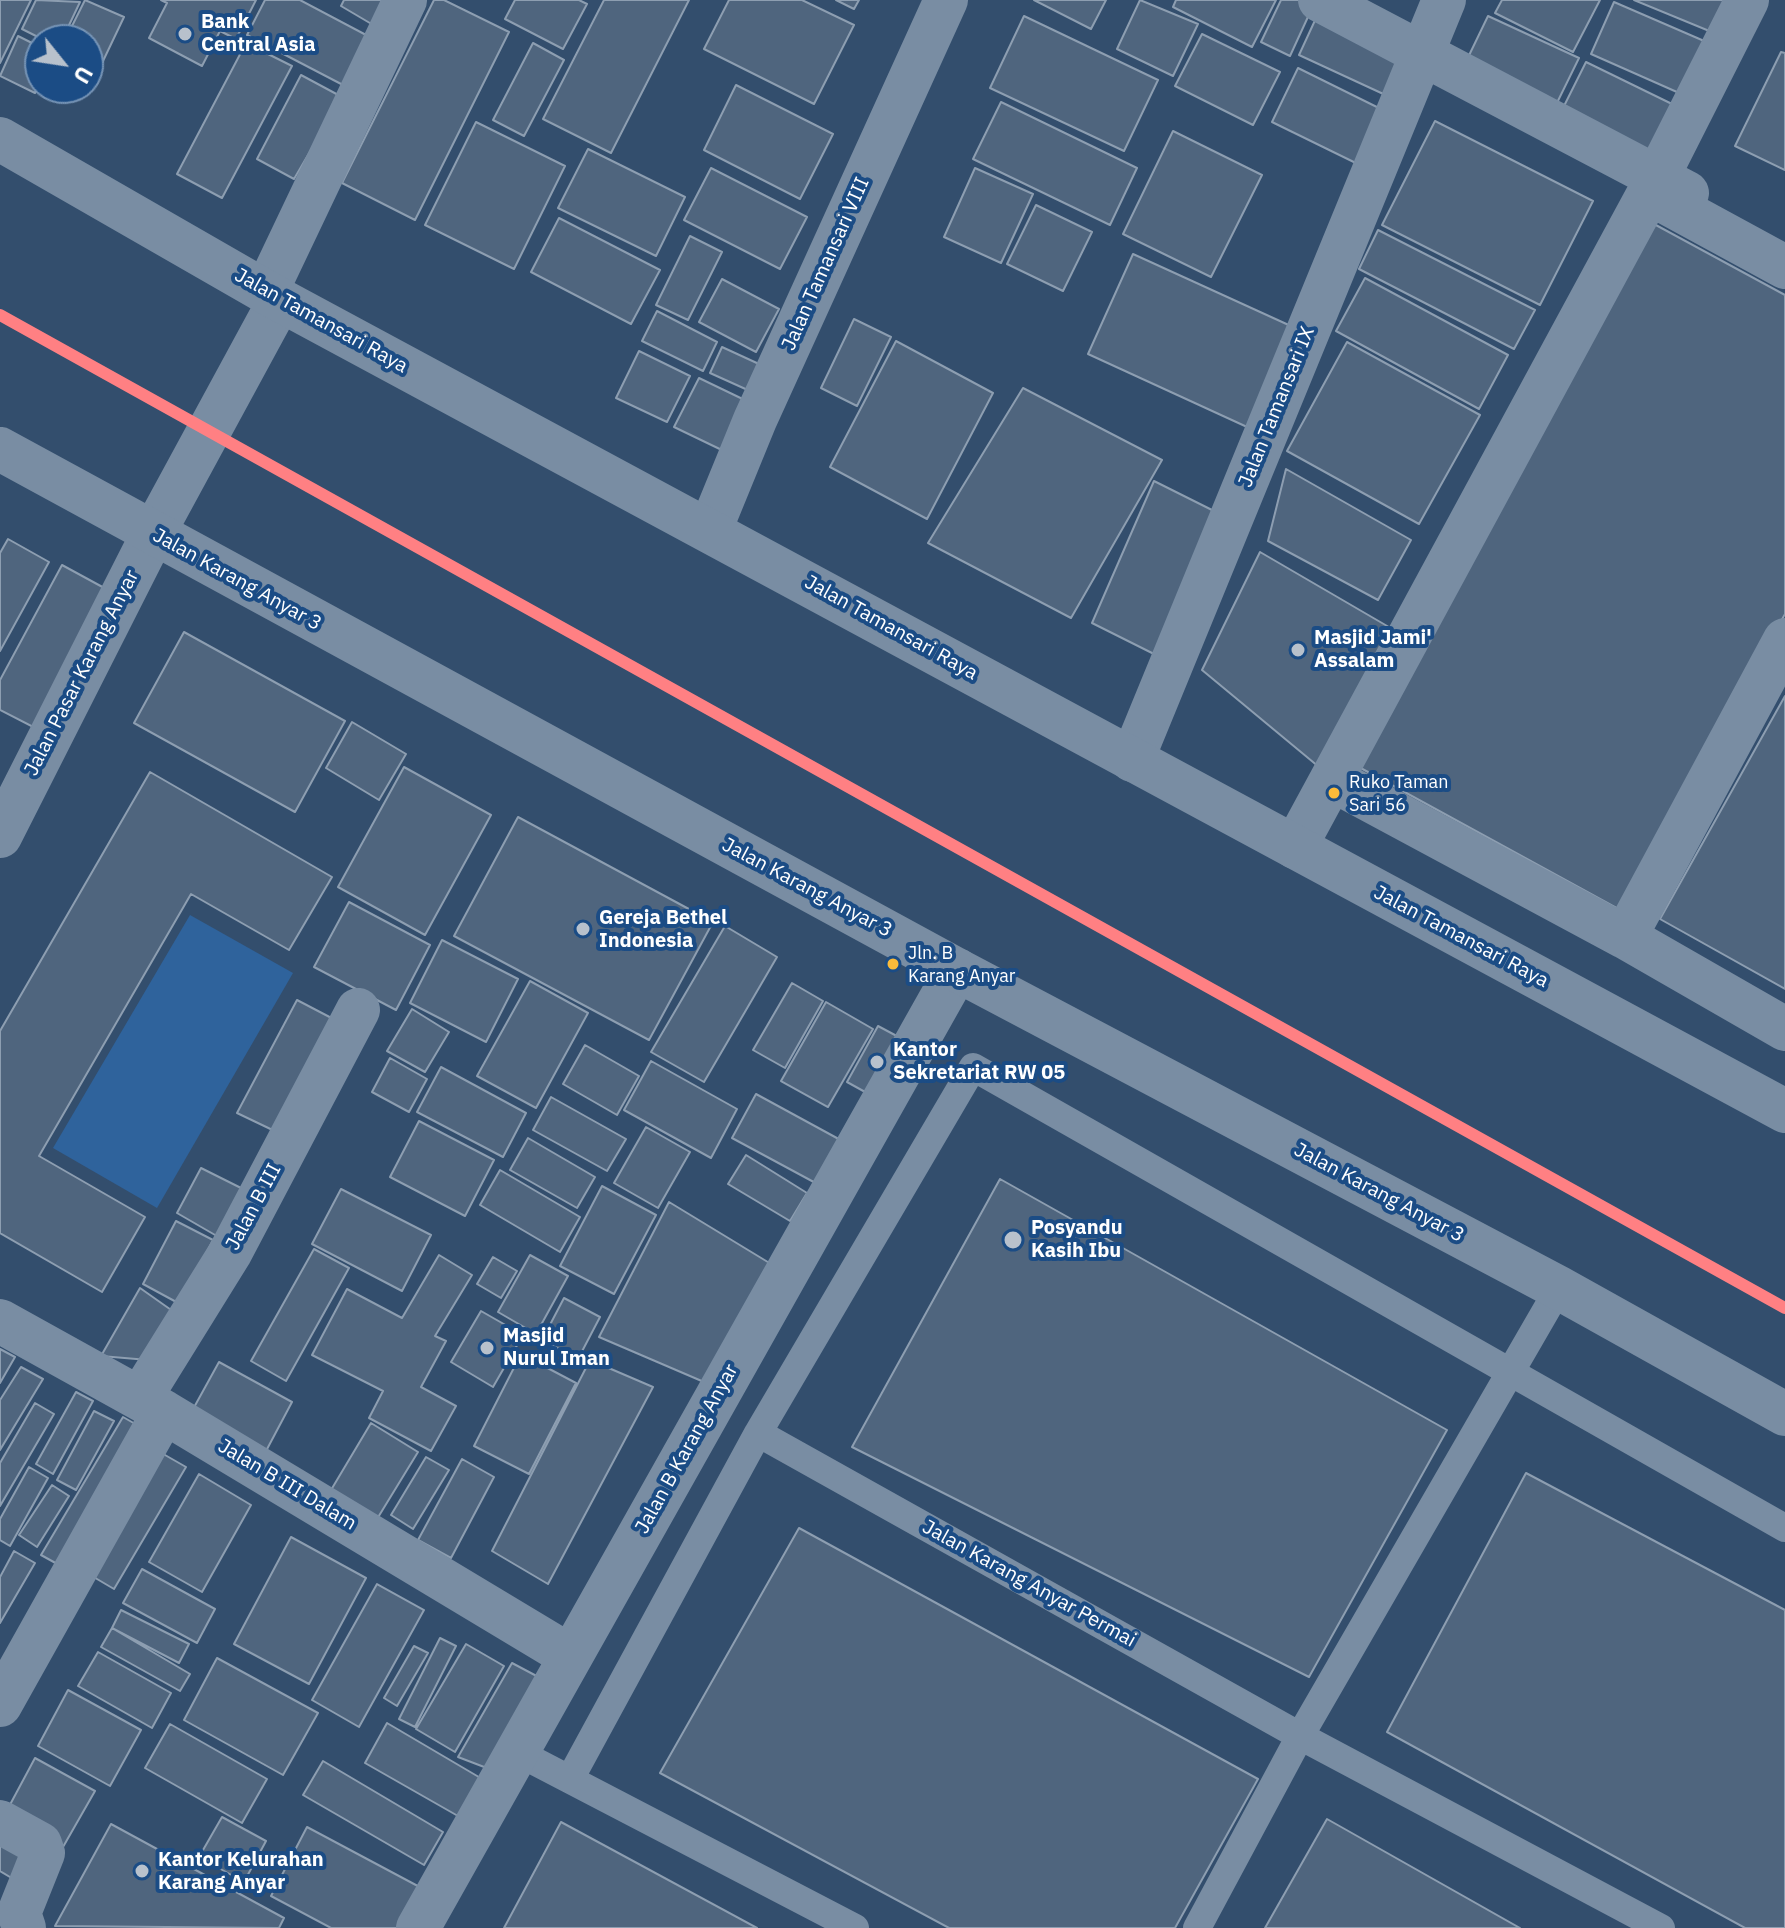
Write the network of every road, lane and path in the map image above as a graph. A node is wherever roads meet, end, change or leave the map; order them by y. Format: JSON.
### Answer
{"nodes":[{"id":1,"x":405,"y":0,"type":"edge"},
{"id":2,"x":946,"y":0,"type":"edge"},
{"id":3,"x":1320,"y":0,"type":"edge"},
{"id":4,"x":1444,"y":0,"type":"edge"},
{"id":5,"x":1747,"y":0,"type":"edge"},
{"id":6,"x":1422,"y":55,"type":"junction"},
{"id":7,"x":0,"y":139,"type":"edge"},
{"id":8,"x":1653,"y":185,"type":"junction"},
{"id":9,"x":1785,"y":245,"type":"edge"},
{"id":10,"x":1785,"y":267,"type":"edge"},
{"id":11,"x":273,"y":296,"type":"junction"},
{"id":12,"x":0,"y":449,"type":"edge"},
{"id":13,"x":710,"y":530,"type":"junction"},
{"id":14,"x":153,"y":534,"type":"junction"},
{"id":15,"x":1785,"y":640,"type":"edge"},
{"id":16,"x":1132,"y":760,"type":"junction"},
{"id":17,"x":1333,"y":780,"type":"junction"},
{"id":18,"x":0,"y":836,"type":"edge"},
{"id":19,"x":1295,"y":847,"type":"junction"},
{"id":20,"x":1625,"y":937,"type":"junction"},
{"id":21,"x":957,"y":970,"type":"junction"},
{"id":22,"x":358,"y":1010,"type":"dead end"},
{"id":23,"x":1785,"y":1029,"type":"edge"},
{"id":24,"x":1785,"y":1111,"type":"edge"},
{"id":25,"x":1559,"y":1288,"type":"junction"},
{"id":26,"x":0,"y":1321,"type":"edge"},
{"id":27,"x":1512,"y":1371,"type":"junction"},
{"id":28,"x":152,"y":1405,"type":"junction"},
{"id":29,"x":1785,"y":1414,"type":"edge"},
{"id":30,"x":758,"y":1433,"type":"junction"},
{"id":31,"x":1785,"y":1528,"type":"edge"},
{"id":32,"x":570,"y":1656,"type":"junction"},
{"id":33,"x":0,"y":1705,"type":"edge"},
{"id":34,"x":1300,"y":1736,"type":"junction"},
{"id":35,"x":517,"y":1752,"type":"junction"},
{"id":36,"x":562,"y":1775,"type":"junction"},
{"id":37,"x":0,"y":1822,"type":"edge"},
{"id":38,"x":24,"y":1928,"type":"edge"},
{"id":39,"x":418,"y":1928,"type":"edge"},
{"id":40,"x":855,"y":1928,"type":"edge"},
{"id":41,"x":1197,"y":1928,"type":"edge"},
{"id":42,"x":1661,"y":1928,"type":"edge"}],
"edges":[{"from":1,"to":11,"type":"street","name":"Jalan Pasar Karang Anyar"},
{"from":2,"to":13,"type":"street","name":"Jalan Tamansari VIII"},
{"from":3,"to":6,"type":"street"},
{"from":4,"to":6,"type":"street","name":"Jalan Tamansari IX"},
{"from":5,"to":8,"type":"street"},
{"from":6,"to":8,"type":"street"},
{"from":6,"to":16,"type":"street","name":"Jalan Tamansari IX"},
{"from":7,"to":11,"type":"street","name":"Jalan Tamansari Raya"},
{"from":8,"to":9,"type":"street"},
{"from":8,"to":10,"type":"street"},
{"from":8,"to":17,"type":"street"},
{"from":11,"to":13,"type":"street","name":"Jalan Tamansari Raya"},
{"from":11,"to":14,"type":"street","name":"Jalan Pasar Karang Anyar"},
{"from":12,"to":14,"type":"street","name":"Jalan Karang Anyar 3"},
{"from":13,"to":16,"type":"street","name":"Jalan Tamansari Raya"},
{"from":14,"to":18,"type":"street","name":"Jalan Pasar Karang Anyar"},
{"from":14,"to":21,"type":"street","name":"Jalan Karang Anyar 3"},
{"from":15,"to":20,"type":"street"},
{"from":16,"to":19,"type":"street","name":"Jalan Tamansari Raya"},
{"from":17,"to":19,"type":"street"},
{"from":17,"to":20,"type":"street"},
{"from":19,"to":24,"type":"street","name":"Jalan Tamansari Raya"},
{"from":20,"to":23,"type":"street"},
{"from":21,"to":25,"type":"street","name":"Jalan Karang Anyar 3"},
{"from":21,"to":32,"type":"street","name":"Jalan B Karang Anyar"},
{"from":22,"to":28,"type":"street","name":"Jalan B III"},
{"from":25,"to":27,"type":"lane"},
{"from":25,"to":29,"type":"street","name":"Jalan Karang Anyar 3"},
{"from":26,"to":28,"type":"street","name":"Jalan B III Dalam"},
{"from":27,"to":30,"type":"lane"},
{"from":27,"to":31,"type":"lane"},
{"from":27,"to":34,"type":"lane"},
{"from":28,"to":32,"type":"street","name":"Jalan B III Dalam"},
{"from":28,"to":33,"type":"street","name":"Jalan B III"},
{"from":30,"to":34,"type":"lane","name":"Jalan Karang Anyar Permai"},
{"from":30,"to":36,"type":"lane"},
{"from":32,"to":35,"type":"street","name":"Jalan B Karang Anyar"},
{"from":34,"to":41,"type":"lane"},
{"from":34,"to":42,"type":"lane","name":"Jalan Karang Anyar Permai"},
{"from":35,"to":36,"type":"lane"},
{"from":35,"to":39,"type":"street","name":"Jalan B Karang Anyar"},
{"from":36,"to":40,"type":"lane"},
{"from":37,"to":38,"type":"street"}]}
